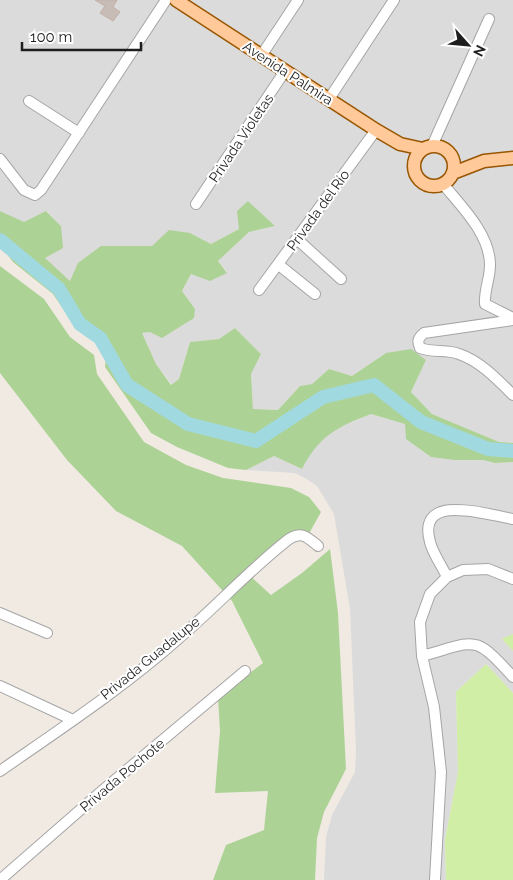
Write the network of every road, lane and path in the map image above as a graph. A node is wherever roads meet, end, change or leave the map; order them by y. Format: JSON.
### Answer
{"nodes":[{"id":1,"x":166,"y":0,"type":"edge"},
{"id":2,"x":298,"y":0,"type":"edge"},
{"id":3,"x":394,"y":0,"type":"edge"},
{"id":4,"x":183,"y":2,"type":"edge"},
{"id":5,"x":489,"y":18,"type":"dead end"},
{"id":6,"x":261,"y":56,"type":"junction"},
{"id":7,"x":285,"y":71,"type":"junction"},
{"id":8,"x":329,"y":99,"type":"junction"},
{"id":9,"x":29,"y":101,"type":"dead end"},
{"id":10,"x":376,"y":130,"type":"junction"},
{"id":11,"x":79,"y":133,"type":"junction"},
{"id":12,"x":400,"y":144,"type":"junction"},
{"id":13,"x":427,"y":148,"type":"junction"},
{"id":14,"x":448,"y":151,"type":"junction"},
{"id":15,"x":513,"y":158,"type":"edge"},
{"id":16,"x":0,"y":159,"type":"edge"},
{"id":17,"x":484,"y":161,"type":"junction"},
{"id":18,"x":414,"y":164,"type":"junction"},
{"id":19,"x":453,"y":173,"type":"junction"},
{"id":20,"x":443,"y":184,"type":"junction"},
{"id":21,"x":196,"y":204,"type":"dead end"},
{"id":22,"x":298,"y":240,"type":"junction"},
{"id":23,"x":279,"y":265,"type":"junction"},
{"id":24,"x":341,"y":278,"type":"dead end"},
{"id":25,"x":259,"y":290,"type":"dead end"},
{"id":26,"x":315,"y":294,"type":"dead end"},
{"id":27,"x":513,"y":318,"type":"edge"},
{"id":28,"x":513,"y":395,"type":"edge"},
{"id":29,"x":513,"y":519,"type":"edge"},
{"id":30,"x":318,"y":546,"type":"dead end"},
{"id":31,"x":447,"y":577,"type":"junction"},
{"id":32,"x":513,"y":579,"type":"edge"},
{"id":33,"x":0,"y":613,"type":"edge"},
{"id":34,"x":47,"y":633,"type":"dead end"},
{"id":35,"x":422,"y":656,"type":"junction"},
{"id":36,"x":245,"y":671,"type":"dead end"},
{"id":37,"x":513,"y":677,"type":"edge"},
{"id":38,"x":0,"y":686,"type":"edge"},
{"id":39,"x":73,"y":720,"type":"junction"},
{"id":40,"x":0,"y":771,"type":"edge"},
{"id":41,"x":0,"y":880,"type":"edge"},
{"id":42,"x":435,"y":880,"type":"edge"}],
"edges":[{"from":1,"to":11,"type":"street"},
{"from":2,"to":6,"type":"street"},
{"from":3,"to":8,"type":"street"},
{"from":4,"to":6,"type":"main road","name":"Avenida Palmira"},
{"from":5,"to":13,"type":"street"},
{"from":6,"to":7,"type":"main road","name":"Avenida Palmira"},
{"from":7,"to":8,"type":"main road","name":"Avenida Palmira"},
{"from":7,"to":21,"type":"street","name":"Privada Violetas"},
{"from":8,"to":10,"type":"main road","name":"Avenida Palmira"},
{"from":9,"to":11,"type":"street"},
{"from":10,"to":12,"type":"main road","name":"Avenida Palmira"},
{"from":10,"to":22,"type":"street","name":"Privada del Río"},
{"from":11,"to":16,"type":"street"},
{"from":12,"to":13,"type":"main road","name":"Avenida Palmira"},
{"from":12,"to":18,"type":"main road","name":"Avenida Palmira"},
{"from":13,"to":14,"type":"main road"},
{"from":13,"to":18,"type":"main road"},
{"from":14,"to":17,"type":"main road"},
{"from":14,"to":19,"type":"main road"},
{"from":15,"to":17,"type":"main road"},
{"from":17,"to":19,"type":"main road"},
{"from":18,"to":20,"type":"main road"},
{"from":19,"to":20,"type":"main road"},
{"from":20,"to":27,"type":"street"},
{"from":22,"to":23,"type":"street","name":"Privada del Río"},
{"from":22,"to":24,"type":"street"},
{"from":23,"to":25,"type":"street","name":"Privada del Río"},
{"from":23,"to":26,"type":"street"},
{"from":27,"to":28,"type":"street"},
{"from":29,"to":31,"type":"street"},
{"from":30,"to":39,"type":"street","name":"Privada Guadalupe"},
{"from":31,"to":32,"type":"street"},
{"from":31,"to":35,"type":"street"},
{"from":33,"to":34,"type":"street"},
{"from":35,"to":37,"type":"street"},
{"from":35,"to":42,"type":"street"},
{"from":36,"to":41,"type":"street","name":"Privada Pochote"},
{"from":38,"to":39,"type":"street"},
{"from":39,"to":40,"type":"street","name":"Privada Guadalupe"}]}
